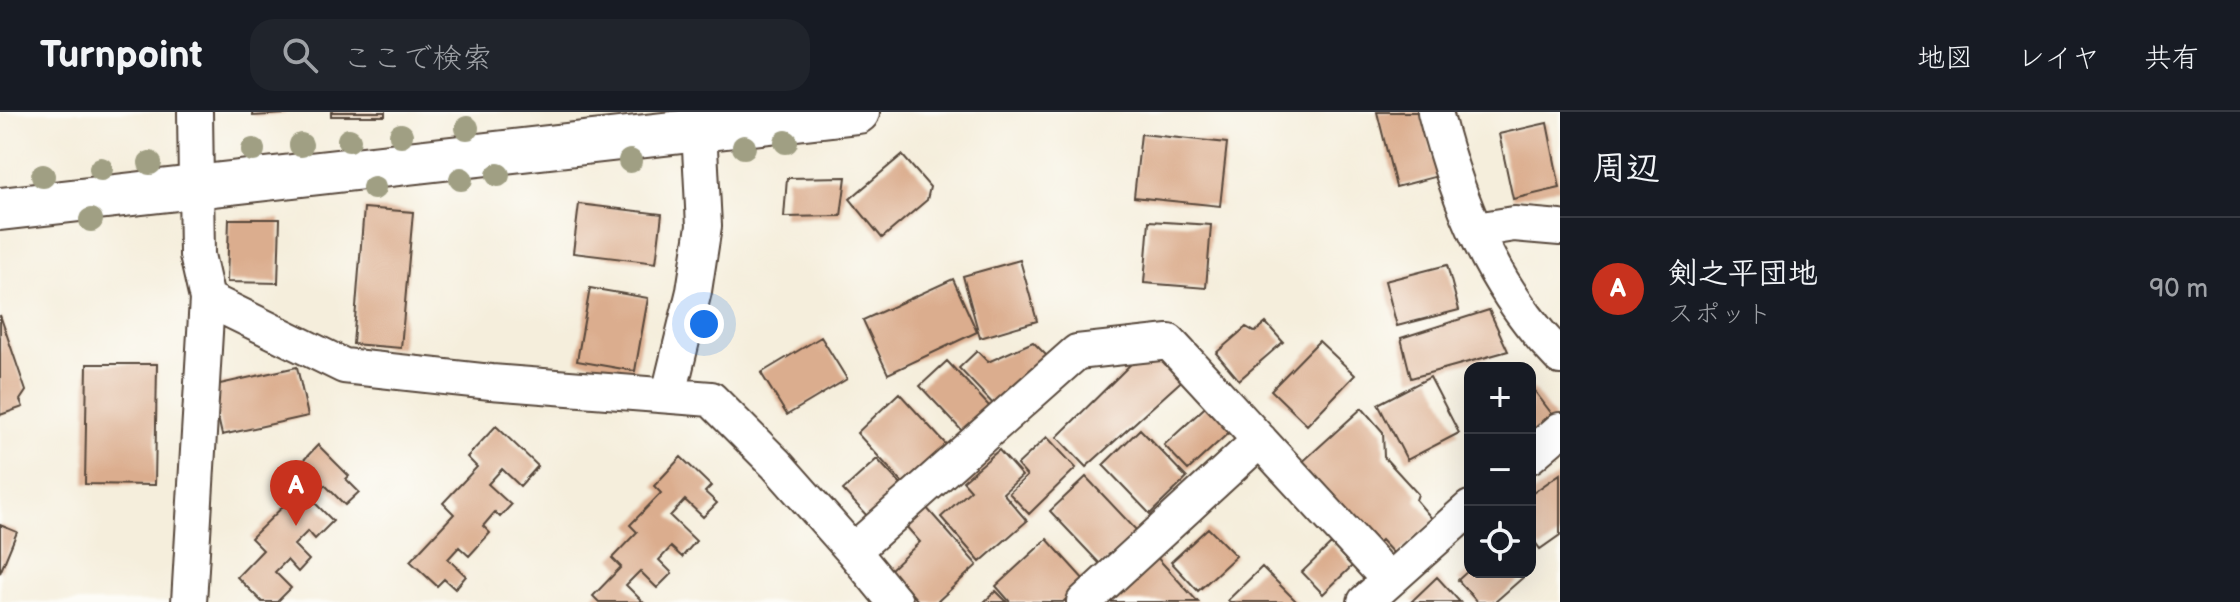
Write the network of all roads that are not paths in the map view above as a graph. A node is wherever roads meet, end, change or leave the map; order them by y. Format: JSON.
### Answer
{"nodes":[{"id":1,"x":195,"y":112,"type":"edge"},
{"id":2,"x":858,"y":112,"type":"edge"},
{"id":3,"x":1435,"y":112,"type":"edge"},
{"id":4,"x":699,"y":129,"type":"junction"},
{"id":5,"x":197,"y":185,"type":"junction"},
{"id":6,"x":0,"y":209,"type":"edge"},
{"id":7,"x":1560,"y":228,"type":"edge"},
{"id":8,"x":1476,"y":230,"type":"junction"},
{"id":9,"x":207,"y":299,"type":"junction"},
{"id":10,"x":1560,"y":357,"type":"edge"},
{"id":11,"x":669,"y":394,"type":"junction"},
{"id":12,"x":1560,"y":430,"type":"edge"},
{"id":13,"x":1260,"y":440,"type":"junction"},
{"id":14,"x":1536,"y":451,"type":"edge"},
{"id":15,"x":1464,"y":513,"type":"edge"},
{"id":16,"x":853,"y":551,"type":"junction"},
{"id":17,"x":1377,"y":591,"type":"edge"},
{"id":18,"x":189,"y":602,"type":"edge"},
{"id":19,"x":895,"y":602,"type":"edge"},
{"id":20,"x":1084,"y":602,"type":"edge"}],
"edges":[{"from":1,"to":5,"type":"street"},
{"from":2,"to":4,"type":"street"},
{"from":3,"to":8,"type":"street"},
{"from":4,"to":5,"type":"street"},
{"from":4,"to":11,"type":"street"},
{"from":5,"to":6,"type":"street"},
{"from":5,"to":9,"type":"street"},
{"from":7,"to":8,"type":"street"},
{"from":8,"to":10,"type":"street"},
{"from":9,"to":11,"type":"street"},
{"from":9,"to":18,"type":"street"},
{"from":11,"to":16,"type":"street"},
{"from":12,"to":14,"type":"street"},
{"from":13,"to":16,"type":"street"},
{"from":13,"to":17,"type":"street"},
{"from":13,"to":20,"type":"street"},
{"from":15,"to":17,"type":"street"},
{"from":16,"to":19,"type":"street"}]}
